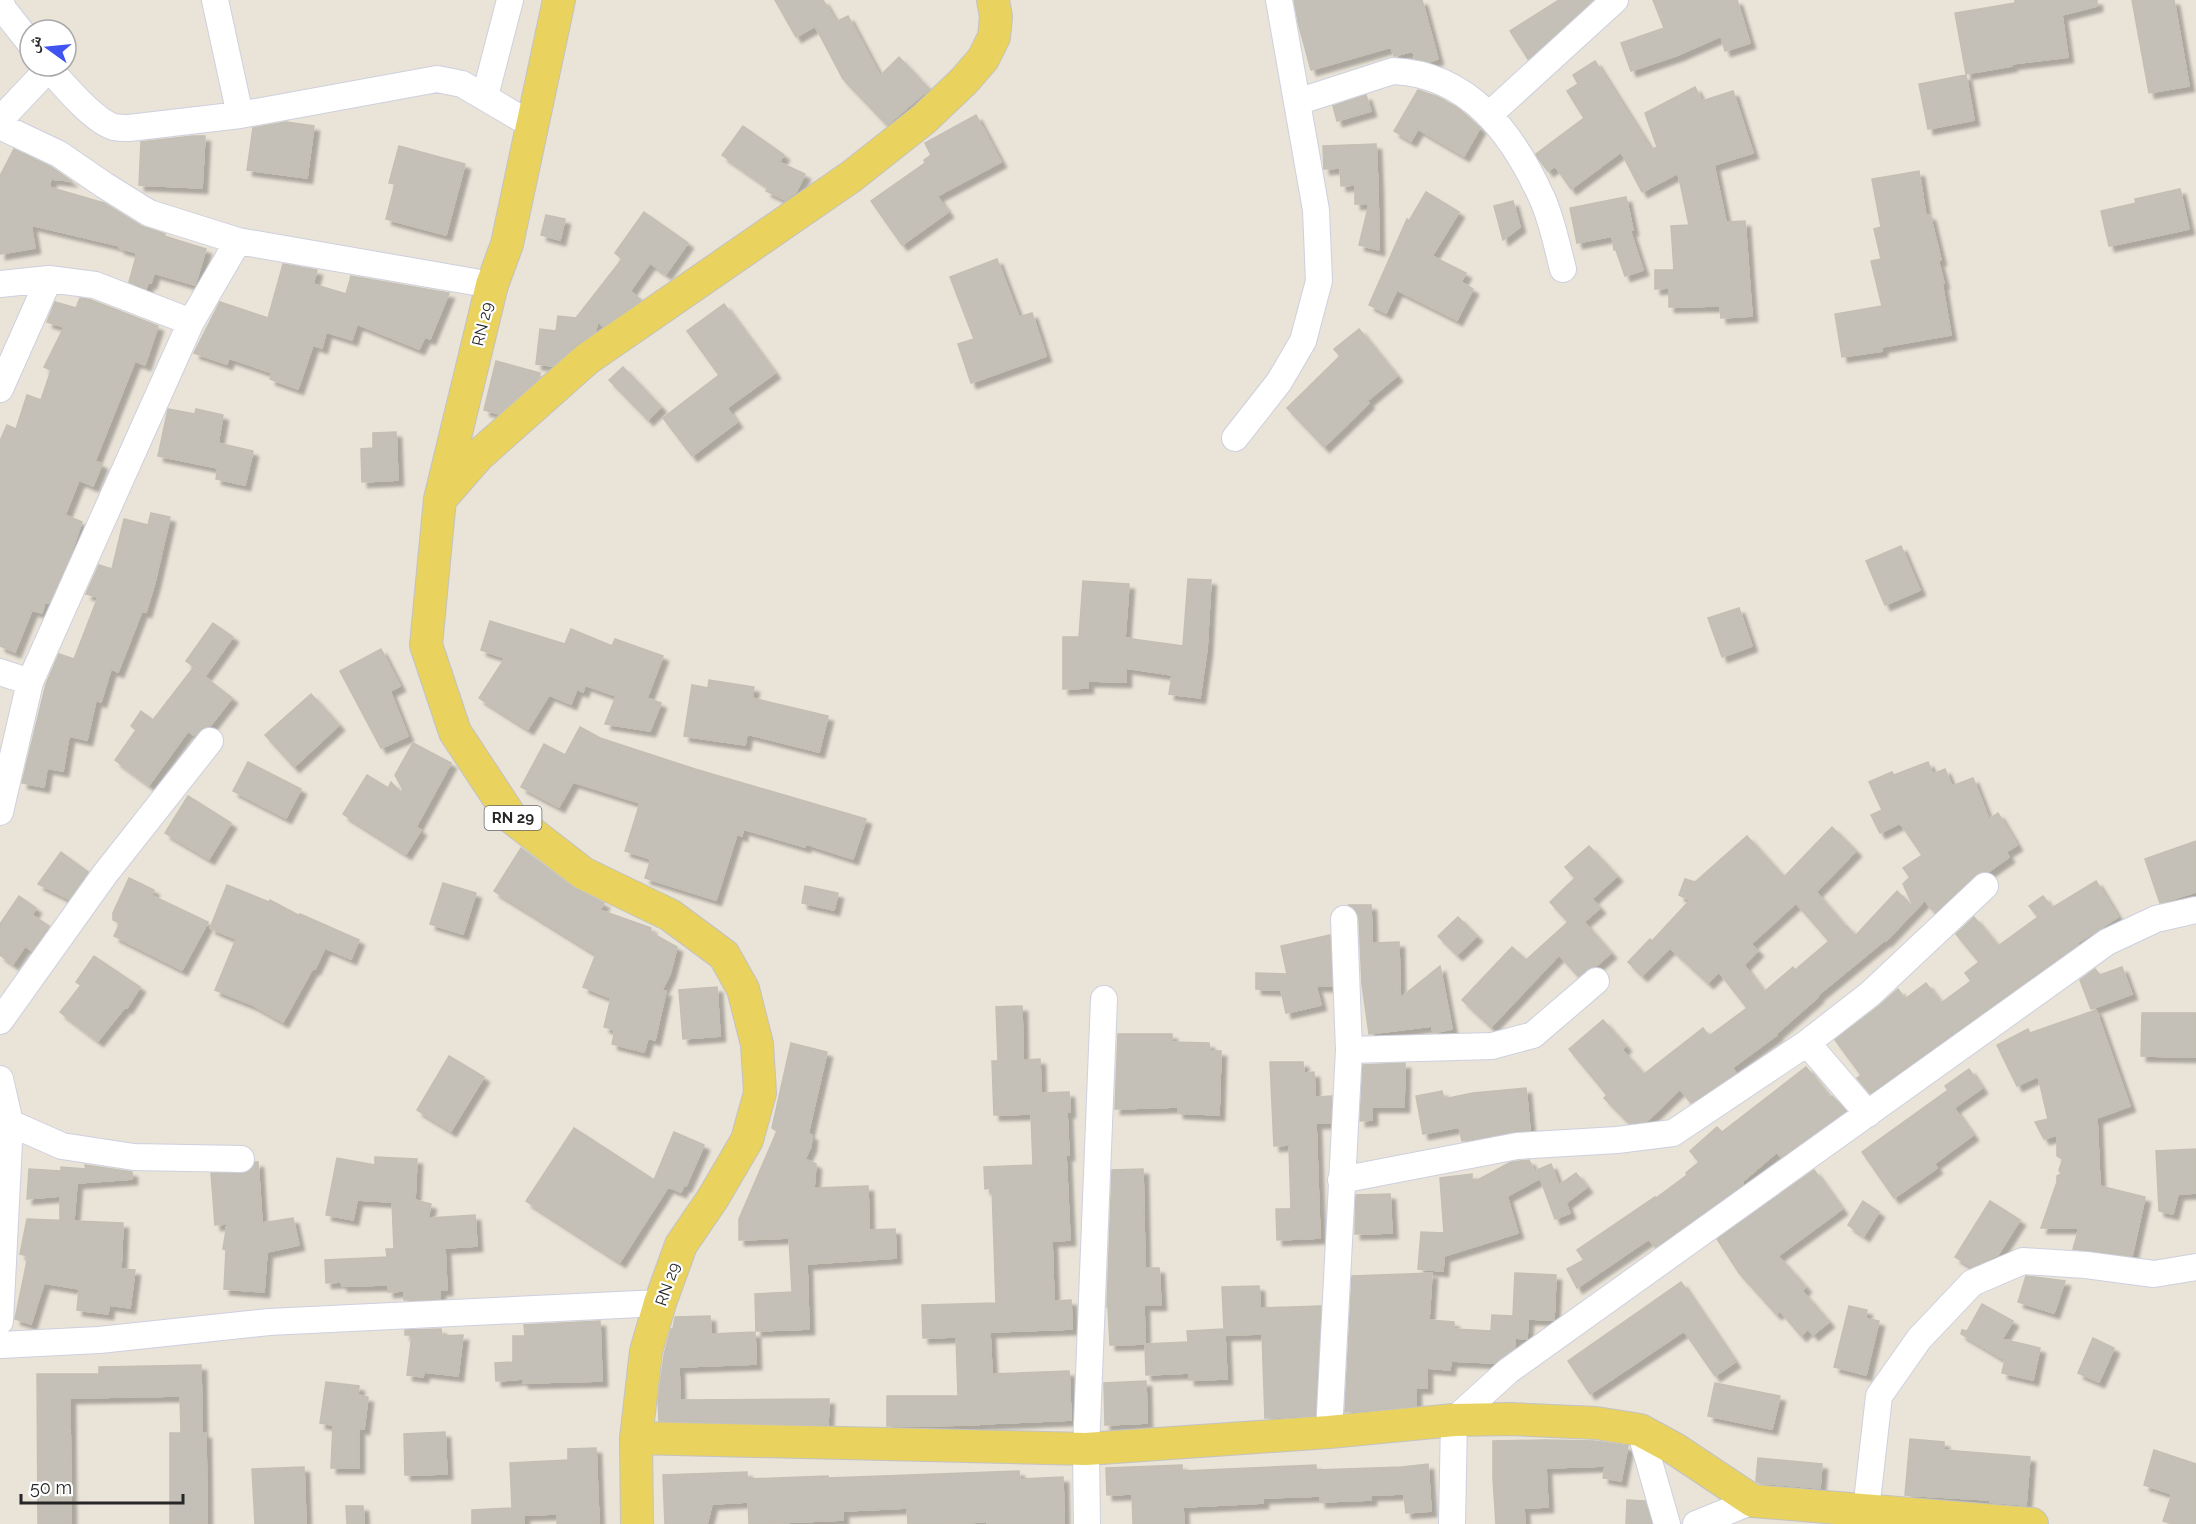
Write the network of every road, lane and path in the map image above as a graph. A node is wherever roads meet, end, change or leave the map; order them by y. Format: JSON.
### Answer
{"nodes":[{"id":1,"x":215,"y":0,"type":"edge"},
{"id":2,"x":510,"y":0,"type":"edge"},
{"id":3,"x":559,"y":0,"type":"edge"},
{"id":4,"x":993,"y":0,"type":"edge"},
{"id":5,"x":1280,"y":0,"type":"edge"},
{"id":6,"x":1616,"y":0,"type":"edge"},
{"id":7,"x":0,"y":1,"type":"edge"},
{"id":8,"x":18,"y":28,"type":"edge"},
{"id":9,"x":38,"y":78,"type":"edge"},
{"id":10,"x":58,"y":78,"type":"edge"},
{"id":11,"x":485,"y":96,"type":"junction"},
{"id":12,"x":1297,"y":102,"type":"junction"},
{"id":13,"x":1490,"y":114,"type":"junction"},
{"id":14,"x":240,"y":115,"type":"junction"},
{"id":15,"x":0,"y":120,"type":"edge"},
{"id":16,"x":532,"y":125,"type":"junction"},
{"id":17,"x":0,"y":126,"type":"edge"},
{"id":18,"x":238,"y":241,"type":"junction"},
{"id":19,"x":1563,"y":269,"type":"dead end"},
{"id":20,"x":49,"y":279,"type":"junction"},
{"id":21,"x":0,"y":284,"type":"edge"},
{"id":22,"x":492,"y":285,"type":"junction"},
{"id":23,"x":191,"y":322,"type":"junction"},
{"id":24,"x":0,"y":389,"type":"edge"},
{"id":25,"x":1235,"y":438,"type":"dead end"},
{"id":26,"x":440,"y":499,"type":"junction"},
{"id":27,"x":0,"y":672,"type":"edge"},
{"id":28,"x":30,"y":682,"type":"junction"},
{"id":29,"x":210,"y":741,"type":"dead end"},
{"id":30,"x":0,"y":812,"type":"edge"},
{"id":31,"x":1985,"y":886,"type":"dead end"},
{"id":32,"x":2196,"y":909,"type":"edge"},
{"id":33,"x":1344,"y":919,"type":"dead end"},
{"id":34,"x":1596,"y":981,"type":"dead end"},
{"id":35,"x":1104,"y":999,"type":"dead end"},
{"id":36,"x":0,"y":1021,"type":"edge"},
{"id":37,"x":1807,"y":1043,"type":"junction"},
{"id":38,"x":1348,"y":1050,"type":"junction"},
{"id":39,"x":0,"y":1080,"type":"edge"},
{"id":40,"x":1868,"y":1114,"type":"junction"},
{"id":41,"x":10,"y":1123,"type":"junction"},
{"id":42,"x":241,"y":1160,"type":"dead end"},
{"id":43,"x":1341,"y":1180,"type":"junction"},
{"id":44,"x":2196,"y":1267,"type":"edge"},
{"id":45,"x":660,"y":1303,"type":"junction"},
{"id":46,"x":0,"y":1321,"type":"edge"},
{"id":47,"x":0,"y":1346,"type":"edge"},
{"id":48,"x":1454,"y":1420,"type":"junction"},
{"id":49,"x":1640,"y":1430,"type":"junction"},
{"id":50,"x":1329,"y":1432,"type":"junction"},
{"id":51,"x":636,"y":1438,"type":"junction"},
{"id":52,"x":1086,"y":1449,"type":"junction"},
{"id":53,"x":1753,"y":1501,"type":"junction"},
{"id":54,"x":1866,"y":1510,"type":"junction"},
{"id":55,"x":638,"y":1524,"type":"edge"},
{"id":56,"x":1087,"y":1524,"type":"edge"},
{"id":57,"x":1452,"y":1524,"type":"edge"},
{"id":58,"x":1667,"y":1524,"type":"edge"},
{"id":59,"x":1696,"y":1524,"type":"edge"},
{"id":60,"x":2032,"y":1524,"type":"edge"}],
"edges":[{"from":1,"to":14,"type":"street"},
{"from":2,"to":11,"type":"street"},
{"from":3,"to":16,"type":"main road","name":"RN 29","number":"RN 29"},
{"from":4,"to":26,"type":"main road"},
{"from":5,"to":12,"type":"street"},
{"from":6,"to":13,"type":"street"},
{"from":7,"to":8,"type":"street"},
{"from":9,"to":15,"type":"street"},
{"from":10,"to":14,"type":"street"},
{"from":11,"to":14,"type":"street"},
{"from":11,"to":16,"type":"street"},
{"from":12,"to":13,"type":"street"},
{"from":12,"to":25,"type":"street"},
{"from":13,"to":19,"type":"street"},
{"from":16,"to":22,"type":"main road","name":"RN 29","number":"RN 29"},
{"from":17,"to":18,"type":"street"},
{"from":18,"to":22,"type":"street"},
{"from":18,"to":23,"type":"street"},
{"from":20,"to":21,"type":"street"},
{"from":20,"to":23,"type":"street"},
{"from":20,"to":24,"type":"street"},
{"from":22,"to":26,"type":"main road","name":"RN 29","number":"RN 29"},
{"from":23,"to":28,"type":"street"},
{"from":26,"to":45,"type":"main road","name":"RN 29","number":"RN 29"},
{"from":27,"to":28,"type":"street"},
{"from":28,"to":30,"type":"street"},
{"from":29,"to":36,"type":"street"},
{"from":31,"to":37,"type":"street"},
{"from":32,"to":40,"type":"street"},
{"from":33,"to":38,"type":"street"},
{"from":34,"to":38,"type":"street"},
{"from":35,"to":52,"type":"street"},
{"from":37,"to":40,"type":"street"},
{"from":37,"to":43,"type":"street"},
{"from":38,"to":43,"type":"street"},
{"from":39,"to":41,"type":"street"},
{"from":40,"to":48,"type":"street"},
{"from":41,"to":42,"type":"street"},
{"from":41,"to":46,"type":"street"},
{"from":43,"to":50,"type":"street"},
{"from":44,"to":54,"type":"street"},
{"from":45,"to":47,"type":"street"},
{"from":45,"to":51,"type":"main road","name":"RN 29","number":"RN 29"},
{"from":48,"to":49,"type":"main road"},
{"from":48,"to":50,"type":"main road"},
{"from":48,"to":57,"type":"street"},
{"from":49,"to":53,"type":"main road"},
{"from":49,"to":58,"type":"street"},
{"from":50,"to":52,"type":"main road"},
{"from":51,"to":52,"type":"main road"},
{"from":51,"to":55,"type":"main road","name":"RN 29","number":"RN 29"},
{"from":52,"to":56,"type":"street"},
{"from":53,"to":54,"type":"main road"},
{"from":53,"to":59,"type":"street"},
{"from":54,"to":60,"type":"main road"}]}
